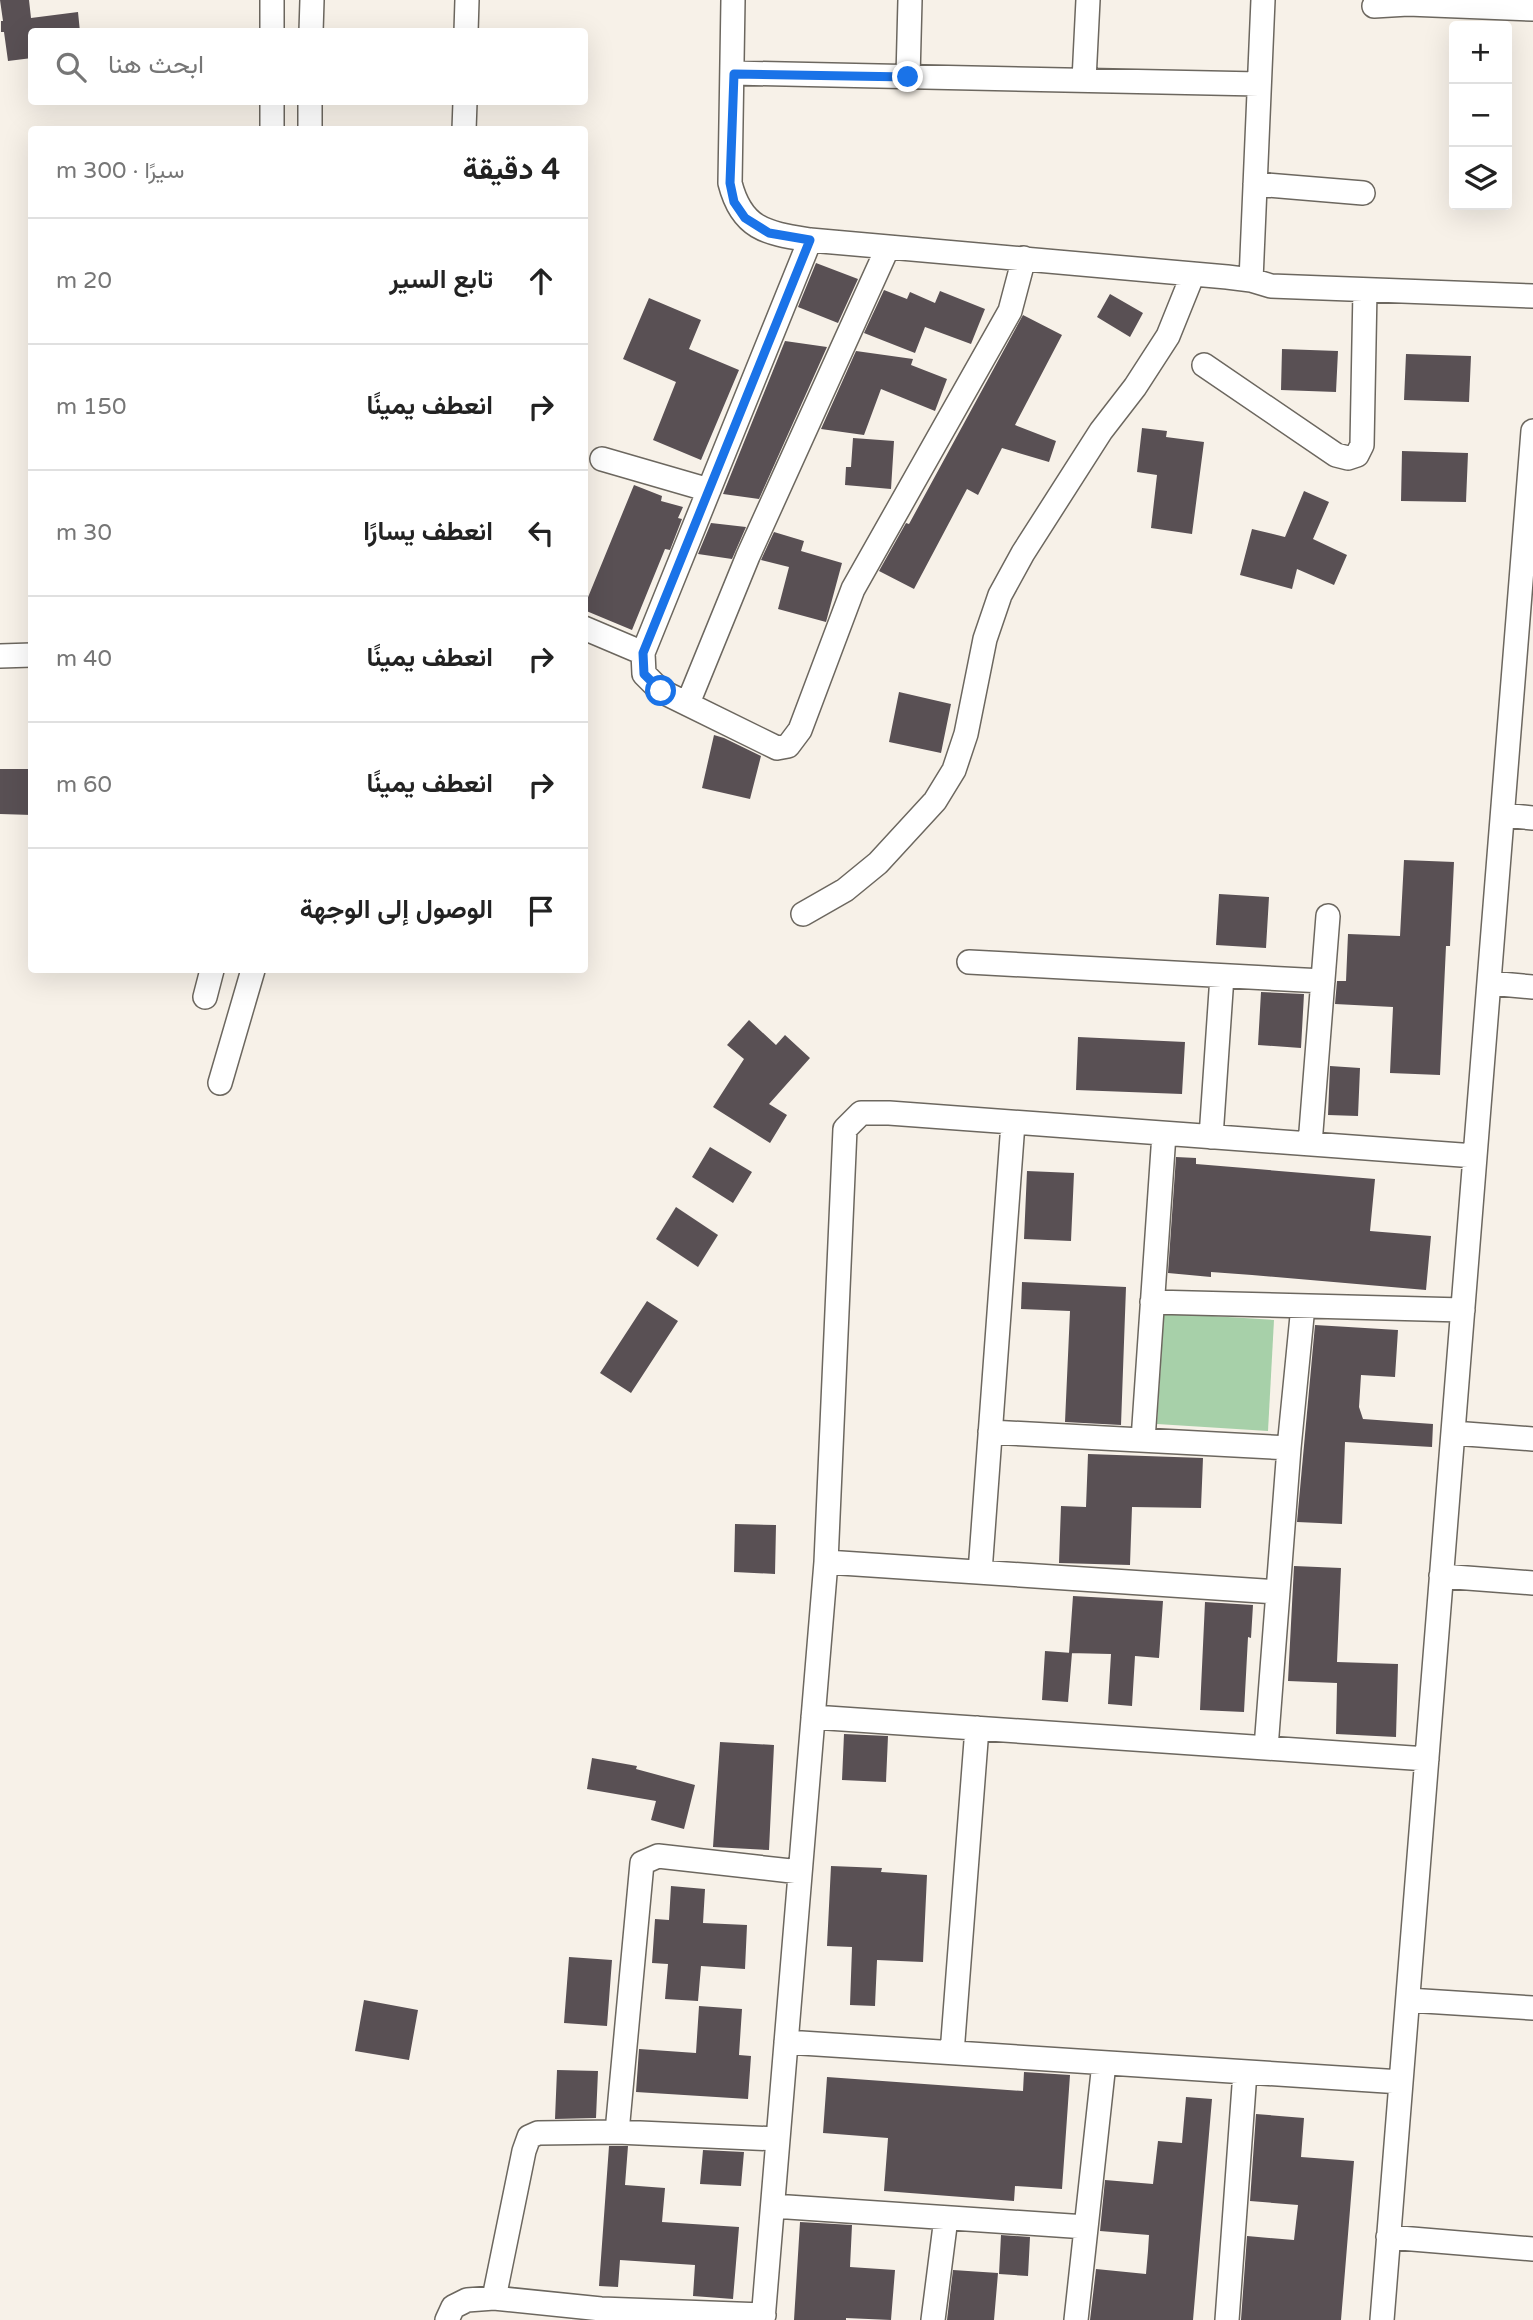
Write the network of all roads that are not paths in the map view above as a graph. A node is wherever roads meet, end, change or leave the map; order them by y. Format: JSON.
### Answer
{"nodes":[{"id":1,"x":272,"y":0,"type":"edge"},
{"id":2,"x":312,"y":0,"type":"edge"},
{"id":3,"x":467,"y":0,"type":"edge"},
{"id":4,"x":733,"y":0,"type":"edge"},
{"id":5,"x":910,"y":0,"type":"edge"},
{"id":6,"x":1088,"y":0,"type":"edge"},
{"id":7,"x":1263,"y":0,"type":"edge"},
{"id":8,"x":1374,"y":6,"type":"dead end"},
{"id":9,"x":1533,"y":9,"type":"edge"},
{"id":10,"x":272,"y":28,"type":"edge"},
{"id":11,"x":312,"y":28,"type":"edge"},
{"id":12,"x":466,"y":28,"type":"edge"},
{"id":13,"x":734,"y":74,"type":"junction"},
{"id":14,"x":908,"y":77,"type":"junction"},
{"id":15,"x":1084,"y":80,"type":"junction"},
{"id":16,"x":1259,"y":84,"type":"junction"},
{"id":17,"x":272,"y":105,"type":"edge"},
{"id":18,"x":310,"y":105,"type":"edge"},
{"id":19,"x":465,"y":105,"type":"edge"},
{"id":20,"x":272,"y":126,"type":"edge"},
{"id":21,"x":310,"y":126,"type":"edge"},
{"id":22,"x":464,"y":126,"type":"edge"},
{"id":23,"x":1255,"y":184,"type":"junction"},
{"id":24,"x":1363,"y":193,"type":"dead end"},
{"id":25,"x":810,"y":240,"type":"junction"},
{"id":26,"x":887,"y":247,"type":"junction"},
{"id":27,"x":1024,"y":258,"type":"junction"},
{"id":28,"x":1193,"y":274,"type":"junction"},
{"id":29,"x":1251,"y":280,"type":"junction"},
{"id":30,"x":1365,"y":290,"type":"junction"},
{"id":31,"x":1533,"y":296,"type":"edge"},
{"id":32,"x":1204,"y":365,"type":"dead end"},
{"id":33,"x":1533,"y":431,"type":"edge"},
{"id":34,"x":602,"y":459,"type":"dead end"},
{"id":35,"x":709,"y":490,"type":"junction"},
{"id":36,"x":1530,"y":508,"type":"edge"},
{"id":37,"x":588,"y":630,"type":"edge"},
{"id":38,"x":643,"y":653,"type":"junction"},
{"id":39,"x":28,"y":654,"type":"edge"},
{"id":40,"x":0,"y":656,"type":"edge"},
{"id":41,"x":688,"y":703,"type":"junction"},
{"id":42,"x":1503,"y":815,"type":"junction"},
{"id":43,"x":1533,"y":818,"type":"edge"},
{"id":44,"x":803,"y":914,"type":"dead end"},
{"id":45,"x":1328,"y":916,"type":"dead end"},
{"id":46,"x":969,"y":962,"type":"dead end"},
{"id":47,"x":211,"y":973,"type":"edge"},
{"id":48,"x":252,"y":973,"type":"edge"},
{"id":49,"x":1222,"y":976,"type":"junction"},
{"id":50,"x":1324,"y":981,"type":"junction"},
{"id":51,"x":1489,"y":983,"type":"junction"},
{"id":52,"x":1533,"y":987,"type":"edge"},
{"id":53,"x":205,"y":997,"type":"dead end"},
{"id":54,"x":220,"y":1083,"type":"dead end"},
{"id":55,"x":1013,"y":1123,"type":"junction"},
{"id":56,"x":1164,"y":1134,"type":"junction"},
{"id":57,"x":1211,"y":1137,"type":"junction"},
{"id":58,"x":1310,"y":1144,"type":"junction"},
{"id":59,"x":1475,"y":1156,"type":"junction"},
{"id":60,"x":1152,"y":1302,"type":"junction"},
{"id":61,"x":1303,"y":1306,"type":"junction"},
{"id":62,"x":1463,"y":1310,"type":"junction"},
{"id":63,"x":990,"y":1432,"type":"junction"},
{"id":64,"x":1453,"y":1433,"type":"junction"},
{"id":65,"x":1533,"y":1439,"type":"edge"},
{"id":66,"x":1143,"y":1440,"type":"junction"},
{"id":67,"x":1289,"y":1448,"type":"junction"},
{"id":68,"x":826,"y":1562,"type":"junction"},
{"id":69,"x":980,"y":1572,"type":"junction"},
{"id":70,"x":1441,"y":1576,"type":"junction"},
{"id":71,"x":1533,"y":1583,"type":"edge"},
{"id":72,"x":1278,"y":1592,"type":"junction"},
{"id":73,"x":813,"y":1717,"type":"junction"},
{"id":74,"x":977,"y":1728,"type":"junction"},
{"id":75,"x":1266,"y":1748,"type":"junction"},
{"id":76,"x":1427,"y":1759,"type":"junction"},
{"id":77,"x":800,"y":1872,"type":"junction"},
{"id":78,"x":1408,"y":2000,"type":"junction"},
{"id":79,"x":1533,"y":2008,"type":"edge"},
{"id":80,"x":786,"y":2042,"type":"junction"},
{"id":81,"x":952,"y":2053,"type":"junction"},
{"id":82,"x":1104,"y":2063,"type":"junction"},
{"id":83,"x":1245,"y":2072,"type":"junction"},
{"id":84,"x":1401,"y":2082,"type":"junction"},
{"id":85,"x":617,"y":2132,"type":"junction"},
{"id":86,"x":778,"y":2139,"type":"junction"},
{"id":87,"x":773,"y":2206,"type":"junction"},
{"id":88,"x":946,"y":2218,"type":"junction"},
{"id":89,"x":1086,"y":2227,"type":"junction"},
{"id":90,"x":1388,"y":2237,"type":"junction"},
{"id":91,"x":1533,"y":2249,"type":"edge"},
{"id":92,"x":494,"y":2298,"type":"junction"},
{"id":93,"x":601,"y":2314,"type":"edge"},
{"id":94,"x":764,"y":2317,"type":"edge"},
{"id":95,"x":446,"y":2320,"type":"edge"},
{"id":96,"x":933,"y":2320,"type":"edge"},
{"id":97,"x":1076,"y":2320,"type":"edge"},
{"id":98,"x":1227,"y":2320,"type":"edge"},
{"id":99,"x":1382,"y":2320,"type":"edge"}],
"edges":[{"from":1,"to":10,"type":"street"},
{"from":2,"to":11,"type":"street"},
{"from":3,"to":12,"type":"street"},
{"from":4,"to":13,"type":"street"},
{"from":5,"to":14,"type":"street"},
{"from":6,"to":15,"type":"street"},
{"from":7,"to":16,"type":"street"},
{"from":8,"to":9,"type":"street"},
{"from":13,"to":14,"type":"street"},
{"from":13,"to":25,"type":"street"},
{"from":14,"to":15,"type":"street"},
{"from":15,"to":16,"type":"street"},
{"from":16,"to":23,"type":"street"},
{"from":17,"to":20,"type":"street"},
{"from":18,"to":21,"type":"street"},
{"from":19,"to":22,"type":"street"},
{"from":23,"to":24,"type":"street"},
{"from":23,"to":29,"type":"street"},
{"from":25,"to":26,"type":"street"},
{"from":25,"to":35,"type":"street"},
{"from":26,"to":27,"type":"street"},
{"from":26,"to":41,"type":"street"},
{"from":27,"to":28,"type":"street"},
{"from":27,"to":41,"type":"street"},
{"from":28,"to":29,"type":"street"},
{"from":28,"to":44,"type":"street"},
{"from":29,"to":30,"type":"street"},
{"from":30,"to":31,"type":"street"},
{"from":30,"to":32,"type":"street"},
{"from":33,"to":36,"type":"street"},
{"from":34,"to":35,"type":"street"},
{"from":35,"to":38,"type":"street"},
{"from":36,"to":42,"type":"street"},
{"from":37,"to":38,"type":"street"},
{"from":38,"to":41,"type":"street"},
{"from":39,"to":40,"type":"street"},
{"from":42,"to":43,"type":"street"},
{"from":42,"to":51,"type":"street"},
{"from":45,"to":50,"type":"street"},
{"from":46,"to":49,"type":"street"},
{"from":47,"to":53,"type":"street"},
{"from":48,"to":54,"type":"street"},
{"from":49,"to":50,"type":"street"},
{"from":49,"to":57,"type":"street"},
{"from":50,"to":58,"type":"street"},
{"from":51,"to":52,"type":"street"},
{"from":51,"to":59,"type":"street"},
{"from":55,"to":56,"type":"street"},
{"from":55,"to":63,"type":"street"},
{"from":55,"to":68,"type":"street"},
{"from":56,"to":57,"type":"street"},
{"from":56,"to":60,"type":"street"},
{"from":57,"to":58,"type":"street"},
{"from":58,"to":59,"type":"street"},
{"from":59,"to":62,"type":"street"},
{"from":60,"to":61,"type":"street"},
{"from":60,"to":66,"type":"street"},
{"from":61,"to":62,"type":"street"},
{"from":61,"to":67,"type":"street"},
{"from":62,"to":64,"type":"street"},
{"from":63,"to":66,"type":"street"},
{"from":63,"to":69,"type":"street"},
{"from":64,"to":65,"type":"street"},
{"from":64,"to":70,"type":"street"},
{"from":66,"to":67,"type":"street"},
{"from":67,"to":72,"type":"street"},
{"from":68,"to":69,"type":"street"},
{"from":68,"to":73,"type":"street"},
{"from":69,"to":72,"type":"street"},
{"from":70,"to":71,"type":"street"},
{"from":70,"to":76,"type":"street"},
{"from":72,"to":75,"type":"street"},
{"from":73,"to":74,"type":"street"},
{"from":73,"to":77,"type":"street"},
{"from":74,"to":75,"type":"street"},
{"from":74,"to":81,"type":"street"},
{"from":75,"to":76,"type":"street"},
{"from":76,"to":78,"type":"street"},
{"from":77,"to":80,"type":"street"},
{"from":77,"to":85,"type":"street"},
{"from":78,"to":79,"type":"street"},
{"from":78,"to":84,"type":"street"},
{"from":80,"to":81,"type":"street"},
{"from":80,"to":86,"type":"street"},
{"from":81,"to":82,"type":"street"},
{"from":82,"to":83,"type":"street"},
{"from":82,"to":89,"type":"street"},
{"from":83,"to":84,"type":"street"},
{"from":83,"to":98,"type":"street"},
{"from":84,"to":90,"type":"street"},
{"from":85,"to":86,"type":"street"},
{"from":85,"to":92,"type":"street"},
{"from":86,"to":87,"type":"street"},
{"from":87,"to":88,"type":"street"},
{"from":87,"to":94,"type":"street"},
{"from":88,"to":89,"type":"street"},
{"from":88,"to":96,"type":"street"},
{"from":89,"to":97,"type":"street"},
{"from":90,"to":91,"type":"street"},
{"from":90,"to":99,"type":"street"},
{"from":92,"to":93,"type":"street"},
{"from":92,"to":95,"type":"street"},
{"from":93,"to":94,"type":"street"}]}
